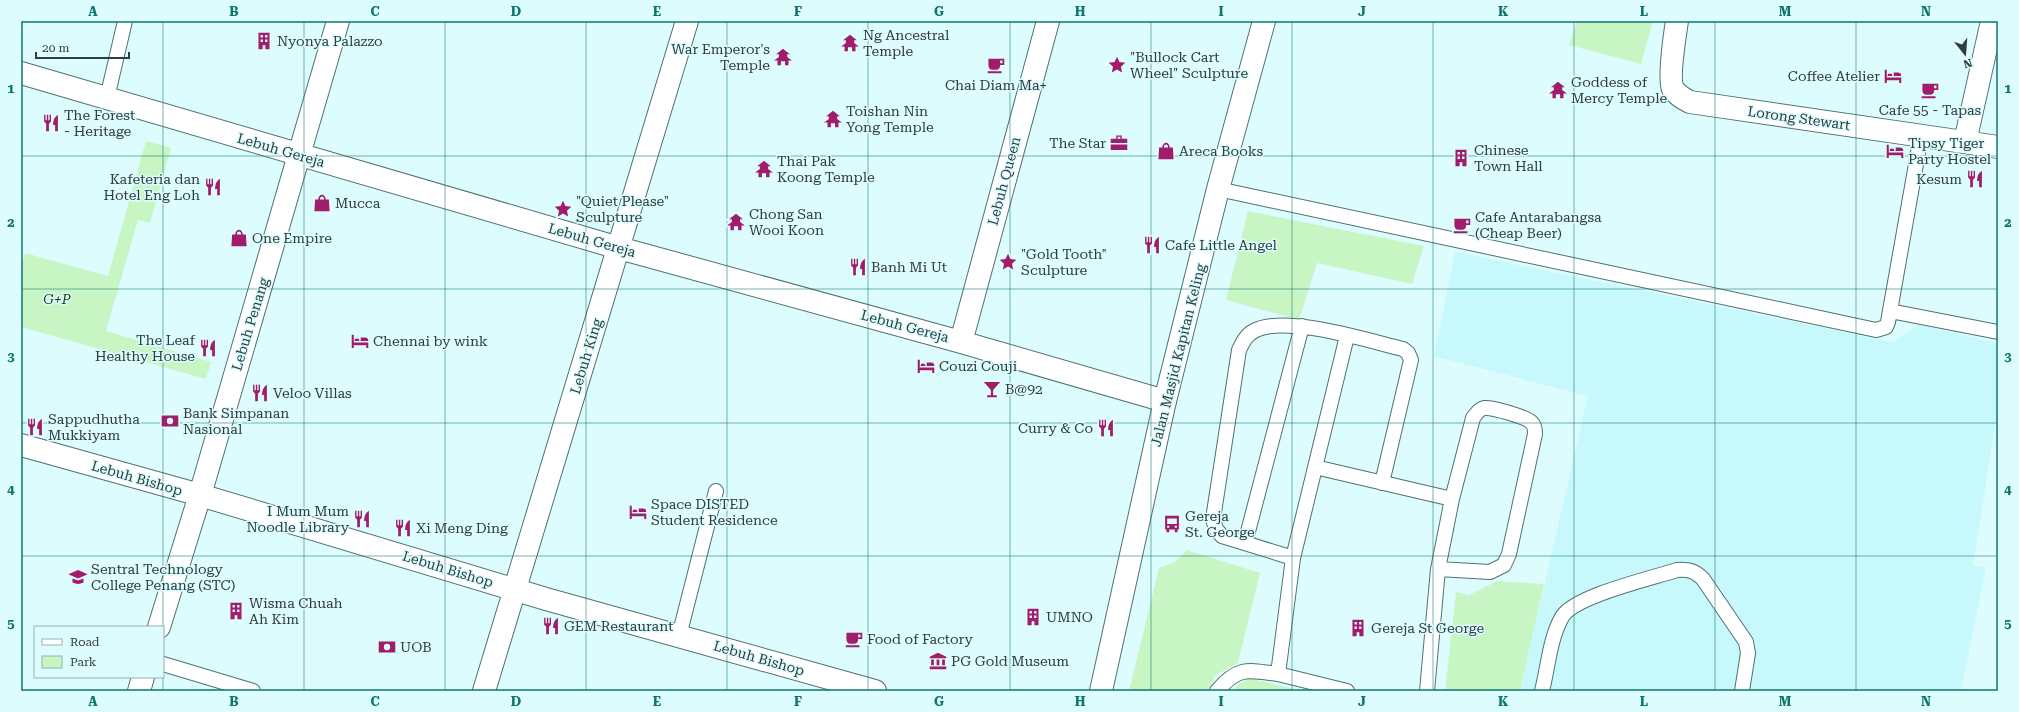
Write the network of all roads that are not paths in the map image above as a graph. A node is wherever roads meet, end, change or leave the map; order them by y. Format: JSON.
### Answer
{"nodes":[{"id":1,"x":125,"y":21,"type":"edge"},
{"id":2,"x":338,"y":21,"type":"edge"},
{"id":3,"x":687,"y":21,"type":"edge"},
{"id":4,"x":1048,"y":21,"type":"edge"},
{"id":5,"x":1264,"y":21,"type":"edge"},
{"id":6,"x":1677,"y":21,"type":"edge"},
{"id":7,"x":1993,"y":32,"type":"edge"},
{"id":8,"x":21,"y":73,"type":"edge"},
{"id":9,"x":106,"y":98,"type":"junction"},
{"id":10,"x":1921,"y":136,"type":"junction"},
{"id":11,"x":1965,"y":142,"type":"junction"},
{"id":12,"x":1998,"y":147,"type":"edge"},
{"id":13,"x":300,"y":156,"type":"junction"},
{"id":14,"x":1218,"y":189,"type":"junction"},
{"id":15,"x":619,"y":248,"type":"junction"},
{"id":16,"x":1890,"y":311,"type":"junction"},
{"id":17,"x":1302,"y":326,"type":"junction"},
{"id":18,"x":1998,"y":332,"type":"edge"},
{"id":19,"x":1347,"y":336,"type":"junction"},
{"id":20,"x":961,"y":342,"type":"junction"},
{"id":21,"x":1165,"y":401,"type":"junction"},
{"id":22,"x":21,"y":445,"type":"edge"},
{"id":23,"x":1315,"y":467,"type":"junction"},
{"id":24,"x":1382,"y":483,"type":"junction"},
{"id":25,"x":716,"y":491,"type":"dead end"},
{"id":26,"x":200,"y":495,"type":"junction"},
{"id":27,"x":1452,"y":499,"type":"junction"},
{"id":28,"x":1245,"y":544,"type":"junction"},
{"id":29,"x":1292,"y":558,"type":"junction"},
{"id":30,"x":1438,"y":569,"type":"junction"},
{"id":31,"x":514,"y":589,"type":"junction"},
{"id":32,"x":159,"y":626,"type":"edge"},
{"id":33,"x":679,"y":636,"type":"junction"},
{"id":34,"x":164,"y":664,"type":"edge"},
{"id":35,"x":1278,"y":674,"type":"junction"},
{"id":36,"x":144,"y":678,"type":"edge"},
{"id":37,"x":139,"y":691,"type":"edge"},
{"id":38,"x":253,"y":691,"type":"edge"},
{"id":39,"x":484,"y":691,"type":"edge"},
{"id":40,"x":875,"y":691,"type":"edge"},
{"id":41,"x":1101,"y":691,"type":"edge"},
{"id":42,"x":1216,"y":691,"type":"edge"},
{"id":43,"x":1347,"y":691,"type":"edge"},
{"id":44,"x":1427,"y":691,"type":"edge"},
{"id":45,"x":1542,"y":691,"type":"edge"},
{"id":46,"x":1742,"y":691,"type":"edge"}],
"edges":[{"from":1,"to":9,"type":"lane"},
{"from":2,"to":13,"type":"street","name":"Lebuh Penang"},
{"from":3,"to":15,"type":"street","name":"Lebuh King"},
{"from":4,"to":20,"type":"street","name":"Lebuh Queen"},
{"from":5,"to":14,"type":"street","name":"Jalan Masjid Kapitan Keling"},
{"from":6,"to":10,"type":"street","name":"Lorong Stewart"},
{"from":7,"to":11,"type":"street"},
{"from":8,"to":9,"type":"street","name":"Lebuh Gereja"},
{"from":9,"to":13,"type":"street","name":"Lebuh Gereja"},
{"from":10,"to":11,"type":"street","name":"Lorong Stewart"},
{"from":10,"to":16,"type":"lane"},
{"from":11,"to":12,"type":"street","name":"Lorong Stewart"},
{"from":13,"to":15,"type":"street","name":"Lebuh Gereja"},
{"from":13,"to":26,"type":"street","name":"Lebuh Penang"},
{"from":14,"to":16,"type":"lane"},
{"from":14,"to":21,"type":"street","name":"Jalan Masjid Kapitan Keling"},
{"from":15,"to":20,"type":"street","name":"Lebuh Gereja"},
{"from":15,"to":31,"type":"street","name":"Lebuh King"},
{"from":16,"to":18,"type":"lane"},
{"from":17,"to":19,"type":"lane"},
{"from":17,"to":28,"type":"lane"},
{"from":17,"to":28,"type":"lane"},
{"from":19,"to":23,"type":"lane"},
{"from":19,"to":24,"type":"lane"},
{"from":20,"to":21,"type":"street","name":"Lebuh Gereja"},
{"from":21,"to":41,"type":"street","name":"Jalan Masjid Kapitan Keling"},
{"from":22,"to":26,"type":"street","name":"Lebuh Bishop"},
{"from":23,"to":24,"type":"lane"},
{"from":23,"to":29,"type":"lane"},
{"from":24,"to":27,"type":"lane"},
{"from":25,"to":33,"type":"lane"},
{"from":26,"to":31,"type":"street","name":"Lebuh Bishop"},
{"from":26,"to":32,"type":"street","name":"Lebuh Penang"},
{"from":27,"to":30,"type":"lane"},
{"from":27,"to":30,"type":"lane"},
{"from":28,"to":29,"type":"lane"},
{"from":29,"to":35,"type":"lane"},
{"from":30,"to":44,"type":"lane"},
{"from":31,"to":33,"type":"street","name":"Lebuh Bishop"},
{"from":31,"to":39,"type":"street","name":"Lebuh King"},
{"from":33,"to":40,"type":"street","name":"Lebuh Bishop"},
{"from":34,"to":38,"type":"lane"},
{"from":35,"to":42,"type":"lane"},
{"from":35,"to":43,"type":"lane"},
{"from":36,"to":37,"type":"street"},
{"from":45,"to":46,"type":"lane"}]}
